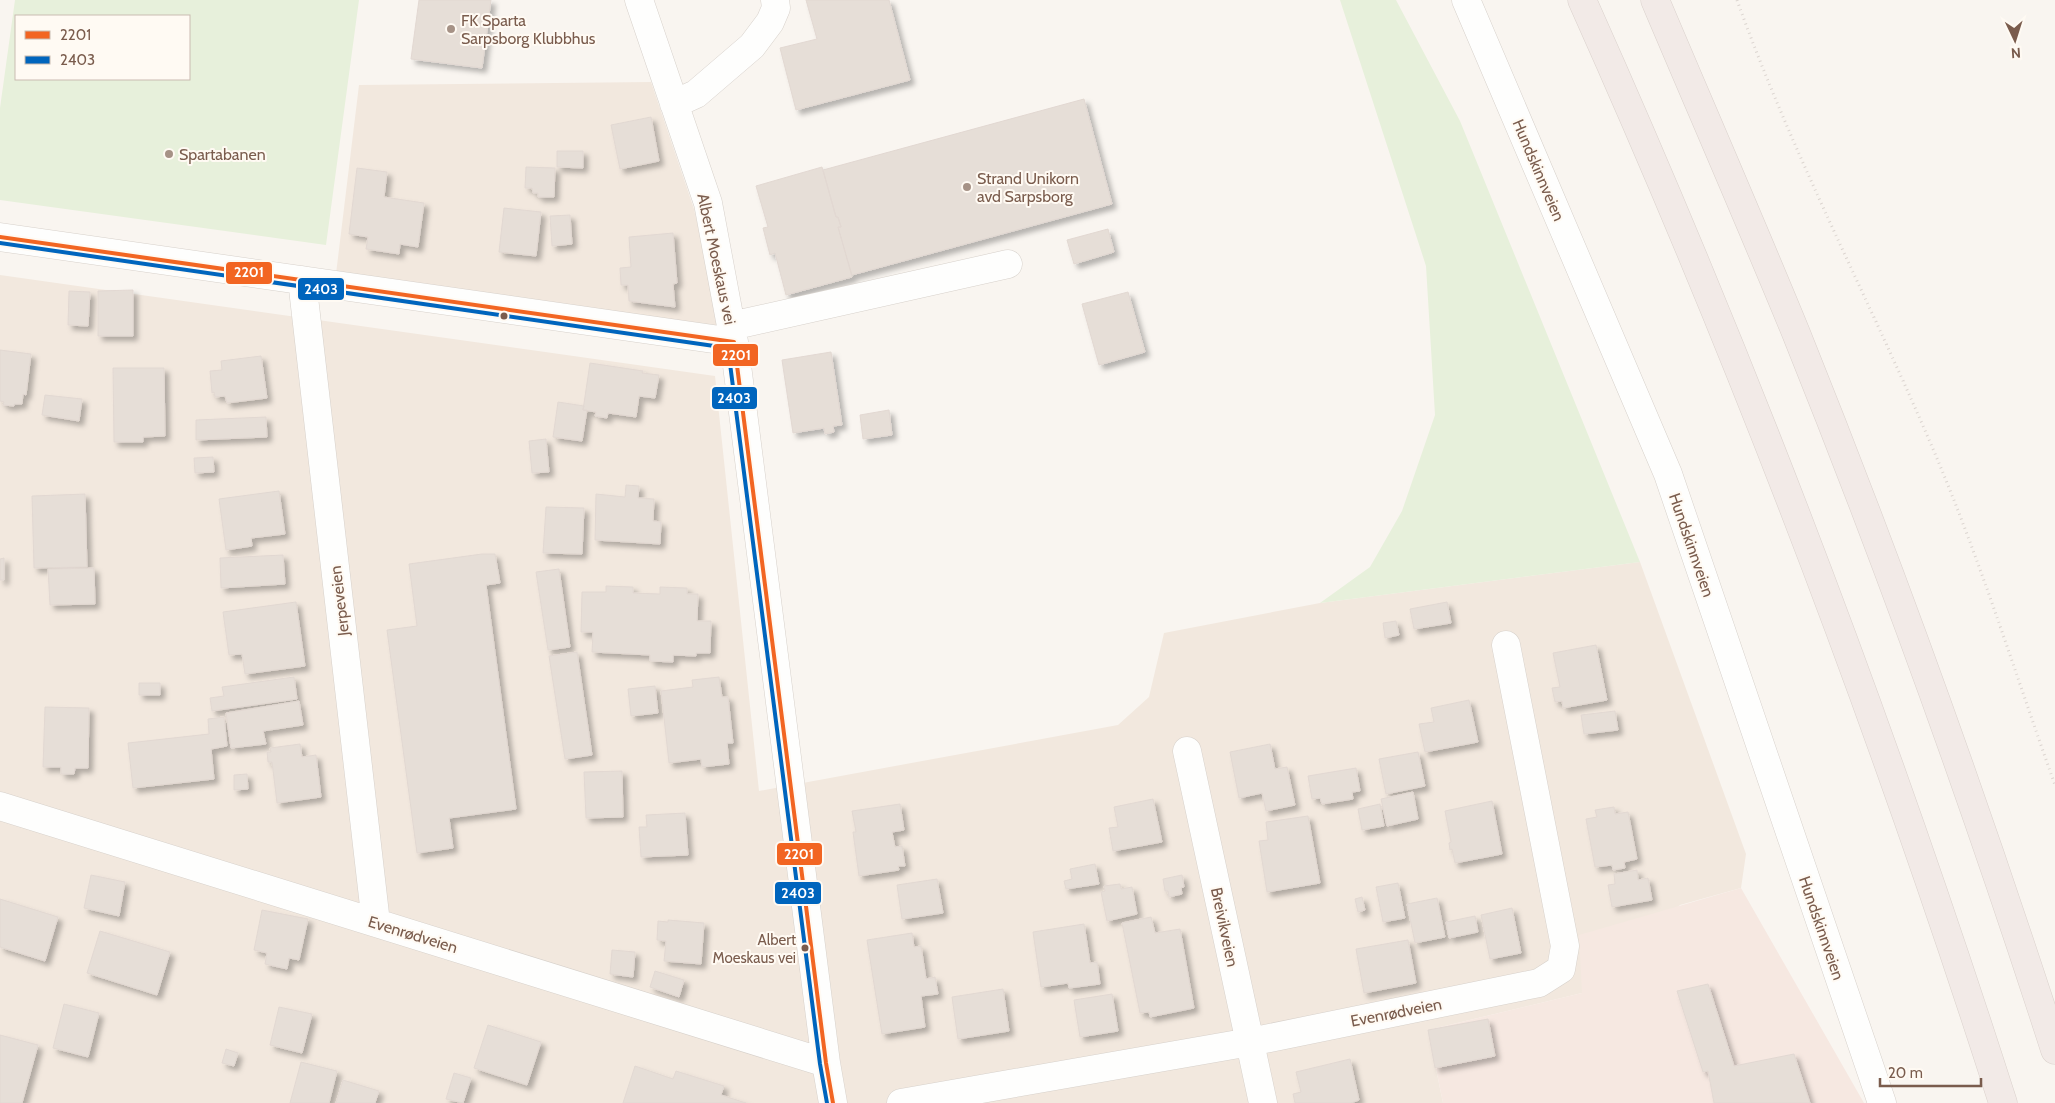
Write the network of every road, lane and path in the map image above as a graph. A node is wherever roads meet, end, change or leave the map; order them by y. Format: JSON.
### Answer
{"nodes":[{"id":1,"x":639,"y":0,"type":"edge"},
{"id":2,"x":775,"y":0,"type":"edge"},
{"id":3,"x":1466,"y":0,"type":"edge"},
{"id":4,"x":1582,"y":0,"type":"edge"},
{"id":5,"x":1655,"y":0,"type":"edge"},
{"id":6,"x":1737,"y":0,"type":"edge"},
{"id":7,"x":674,"y":104,"type":"junction"},
{"id":8,"x":0,"y":237,"type":"edge"},
{"id":9,"x":1008,"y":264,"type":"dead end"},
{"id":10,"x":302,"y":280,"type":"junction"},
{"id":11,"x":732,"y":334,"type":"junction"},
{"id":12,"x":1506,"y":645,"type":"dead end"},
{"id":13,"x":1187,"y":751,"type":"dead end"},
{"id":14,"x":2055,"y":785,"type":"edge"},
{"id":15,"x":0,"y":806,"type":"edge"},
{"id":16,"x":376,"y":923,"type":"junction"},
{"id":17,"x":1250,"y":1042,"type":"junction"},
{"id":18,"x":2055,"y":1050,"type":"edge"},
{"id":19,"x":826,"y":1063,"type":"junction"},
{"id":20,"x":833,"y":1103,"type":"edge"},
{"id":21,"x":901,"y":1103,"type":"edge"},
{"id":22,"x":1263,"y":1103,"type":"edge"},
{"id":23,"x":1882,"y":1103,"type":"edge"},
{"id":24,"x":2003,"y":1103,"type":"edge"}],
"edges":[{"from":1,"to":7,"type":"street","name":"Albert Moeskaus vei"},
{"from":2,"to":7,"type":"street"},
{"from":3,"to":23,"type":"street","name":"Hundskinnveien"},
{"from":4,"to":24,"type":"highway"},
{"from":5,"to":18,"type":"highway"},
{"from":6,"to":14,"type":"path"},
{"from":7,"to":11,"type":"street","name":"Albert Moeskaus vei"},
{"from":8,"to":10,"type":"street"},
{"from":9,"to":11,"type":"street"},
{"from":10,"to":11,"type":"street"},
{"from":10,"to":16,"type":"street","name":"Jerpeveien"},
{"from":11,"to":19,"type":"street","name":"Albert Moeskaus vei"},
{"from":12,"to":17,"type":"street","name":"Evenrødveien"},
{"from":13,"to":17,"type":"street","name":"Breivikveien"},
{"from":15,"to":16,"type":"street","name":"Evenrødveien"},
{"from":16,"to":19,"type":"street","name":"Evenrødveien"},
{"from":17,"to":21,"type":"street","name":"Evenrødveien"},
{"from":17,"to":22,"type":"street","name":"Breivikveien"},
{"from":19,"to":20,"type":"street","name":"Albert Moeskaus vei"}]}
